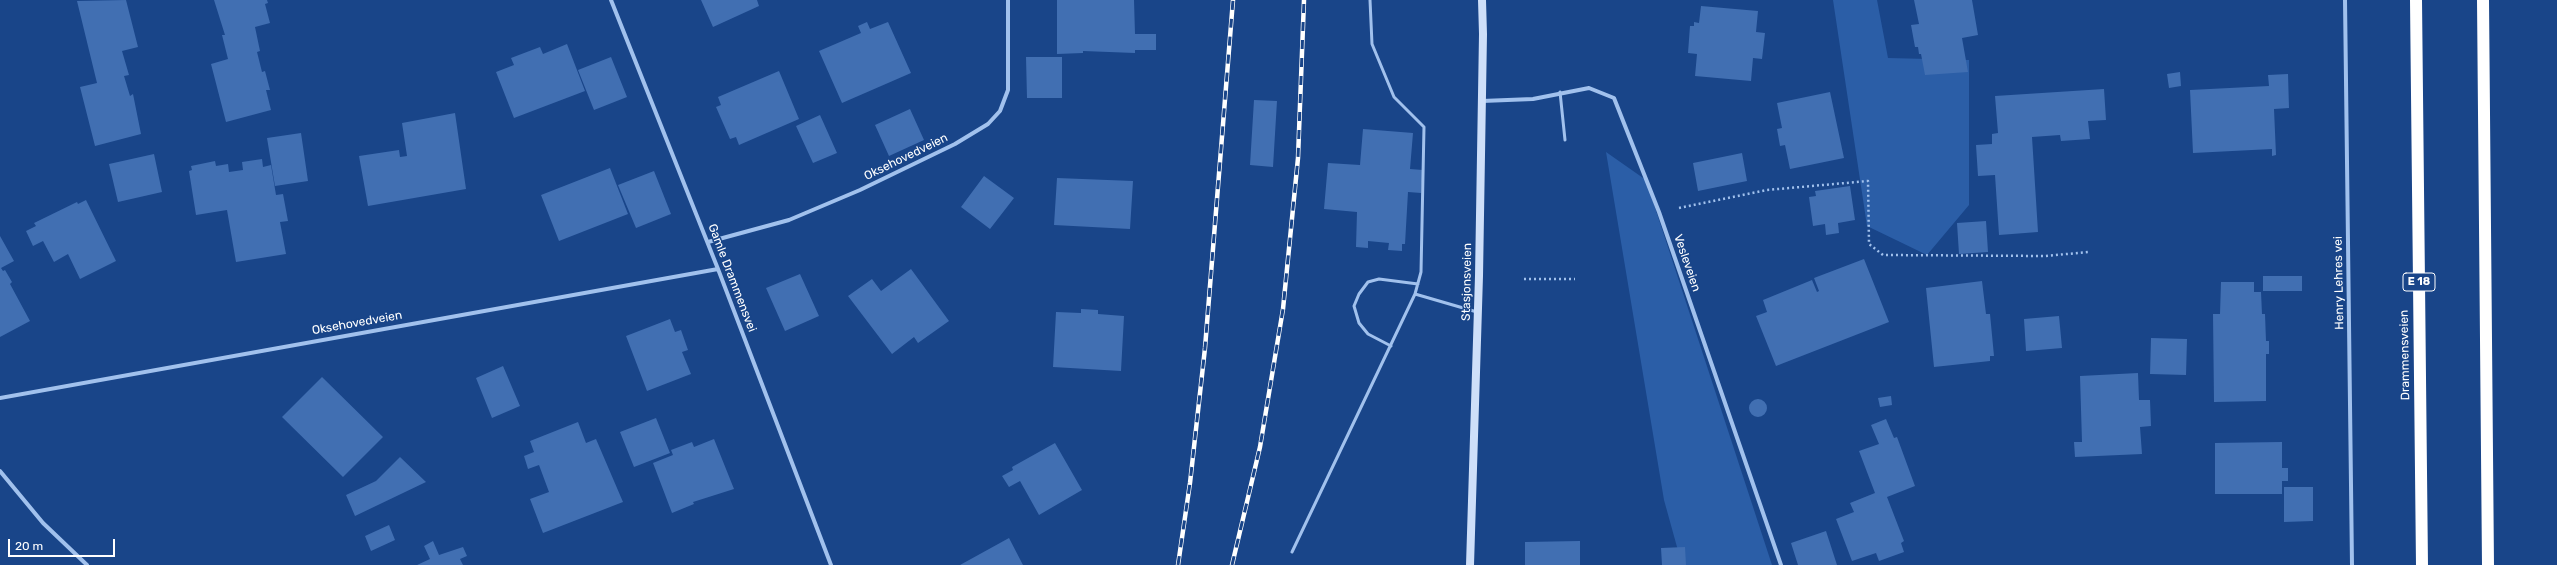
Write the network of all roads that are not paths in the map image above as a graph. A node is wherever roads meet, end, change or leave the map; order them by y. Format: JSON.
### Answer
{"nodes":[{"id":1,"x":612,"y":0,"type":"edge"},
{"id":2,"x":1008,"y":0,"type":"edge"},
{"id":3,"x":1370,"y":0,"type":"edge"},
{"id":4,"x":1482,"y":0,"type":"edge"},
{"id":5,"x":2345,"y":0,"type":"edge"},
{"id":6,"x":2416,"y":0,"type":"edge"},
{"id":7,"x":2483,"y":0,"type":"edge"},
{"id":8,"x":1560,"y":92,"type":"junction"},
{"id":9,"x":1482,"y":101,"type":"junction"},
{"id":10,"x":1565,"y":140,"type":"dead end"},
{"id":11,"x":708,"y":242,"type":"junction"},
{"id":12,"x":718,"y":269,"type":"junction"},
{"id":13,"x":1418,"y":284,"type":"junction"},
{"id":14,"x":1415,"y":294,"type":"junction"},
{"id":15,"x":1478,"y":313,"type":"junction"},
{"id":16,"x":1391,"y":346,"type":"junction"},
{"id":17,"x":0,"y":398,"type":"edge"},
{"id":18,"x":0,"y":471,"type":"edge"},
{"id":19,"x":1292,"y":552,"type":"dead end"},
{"id":20,"x":87,"y":565,"type":"edge"},
{"id":21,"x":832,"y":565,"type":"edge"},
{"id":22,"x":1470,"y":565,"type":"edge"},
{"id":23,"x":1781,"y":565,"type":"edge"},
{"id":24,"x":2352,"y":565,"type":"edge"},
{"id":25,"x":2422,"y":565,"type":"edge"},
{"id":26,"x":2488,"y":565,"type":"edge"}],
"edges":[{"from":1,"to":11,"type":"street","name":"Gamle Drammensvei"},
{"from":2,"to":11,"type":"street","name":"Oksehovedveien"},
{"from":3,"to":13,"type":"lane"},
{"from":4,"to":9,"type":"main road","name":"Stasjonsveien"},
{"from":5,"to":24,"type":"street","name":"Henry Lehres vei"},
{"from":6,"to":25,"type":"highway","name":"Drammensveien","number":"E 18"},
{"from":7,"to":26,"type":"highway"},
{"from":8,"to":9,"type":"street","name":"Vesleveien"},
{"from":8,"to":10,"type":"lane"},
{"from":8,"to":23,"type":"street","name":"Vesleveien"},
{"from":9,"to":15,"type":"main road","name":"Stasjonsveien"},
{"from":11,"to":12,"type":"street","name":"Gamle Drammensvei"},
{"from":12,"to":17,"type":"street","name":"Oksehovedveien"},
{"from":12,"to":21,"type":"street","name":"Gamle Drammensvei"},
{"from":13,"to":14,"type":"lane"},
{"from":13,"to":16,"type":"lane"},
{"from":14,"to":15,"type":"lane"},
{"from":14,"to":16,"type":"lane"},
{"from":15,"to":22,"type":"main road","name":"Stasjonsveien"},
{"from":16,"to":19,"type":"lane"},
{"from":18,"to":20,"type":"street"}]}
